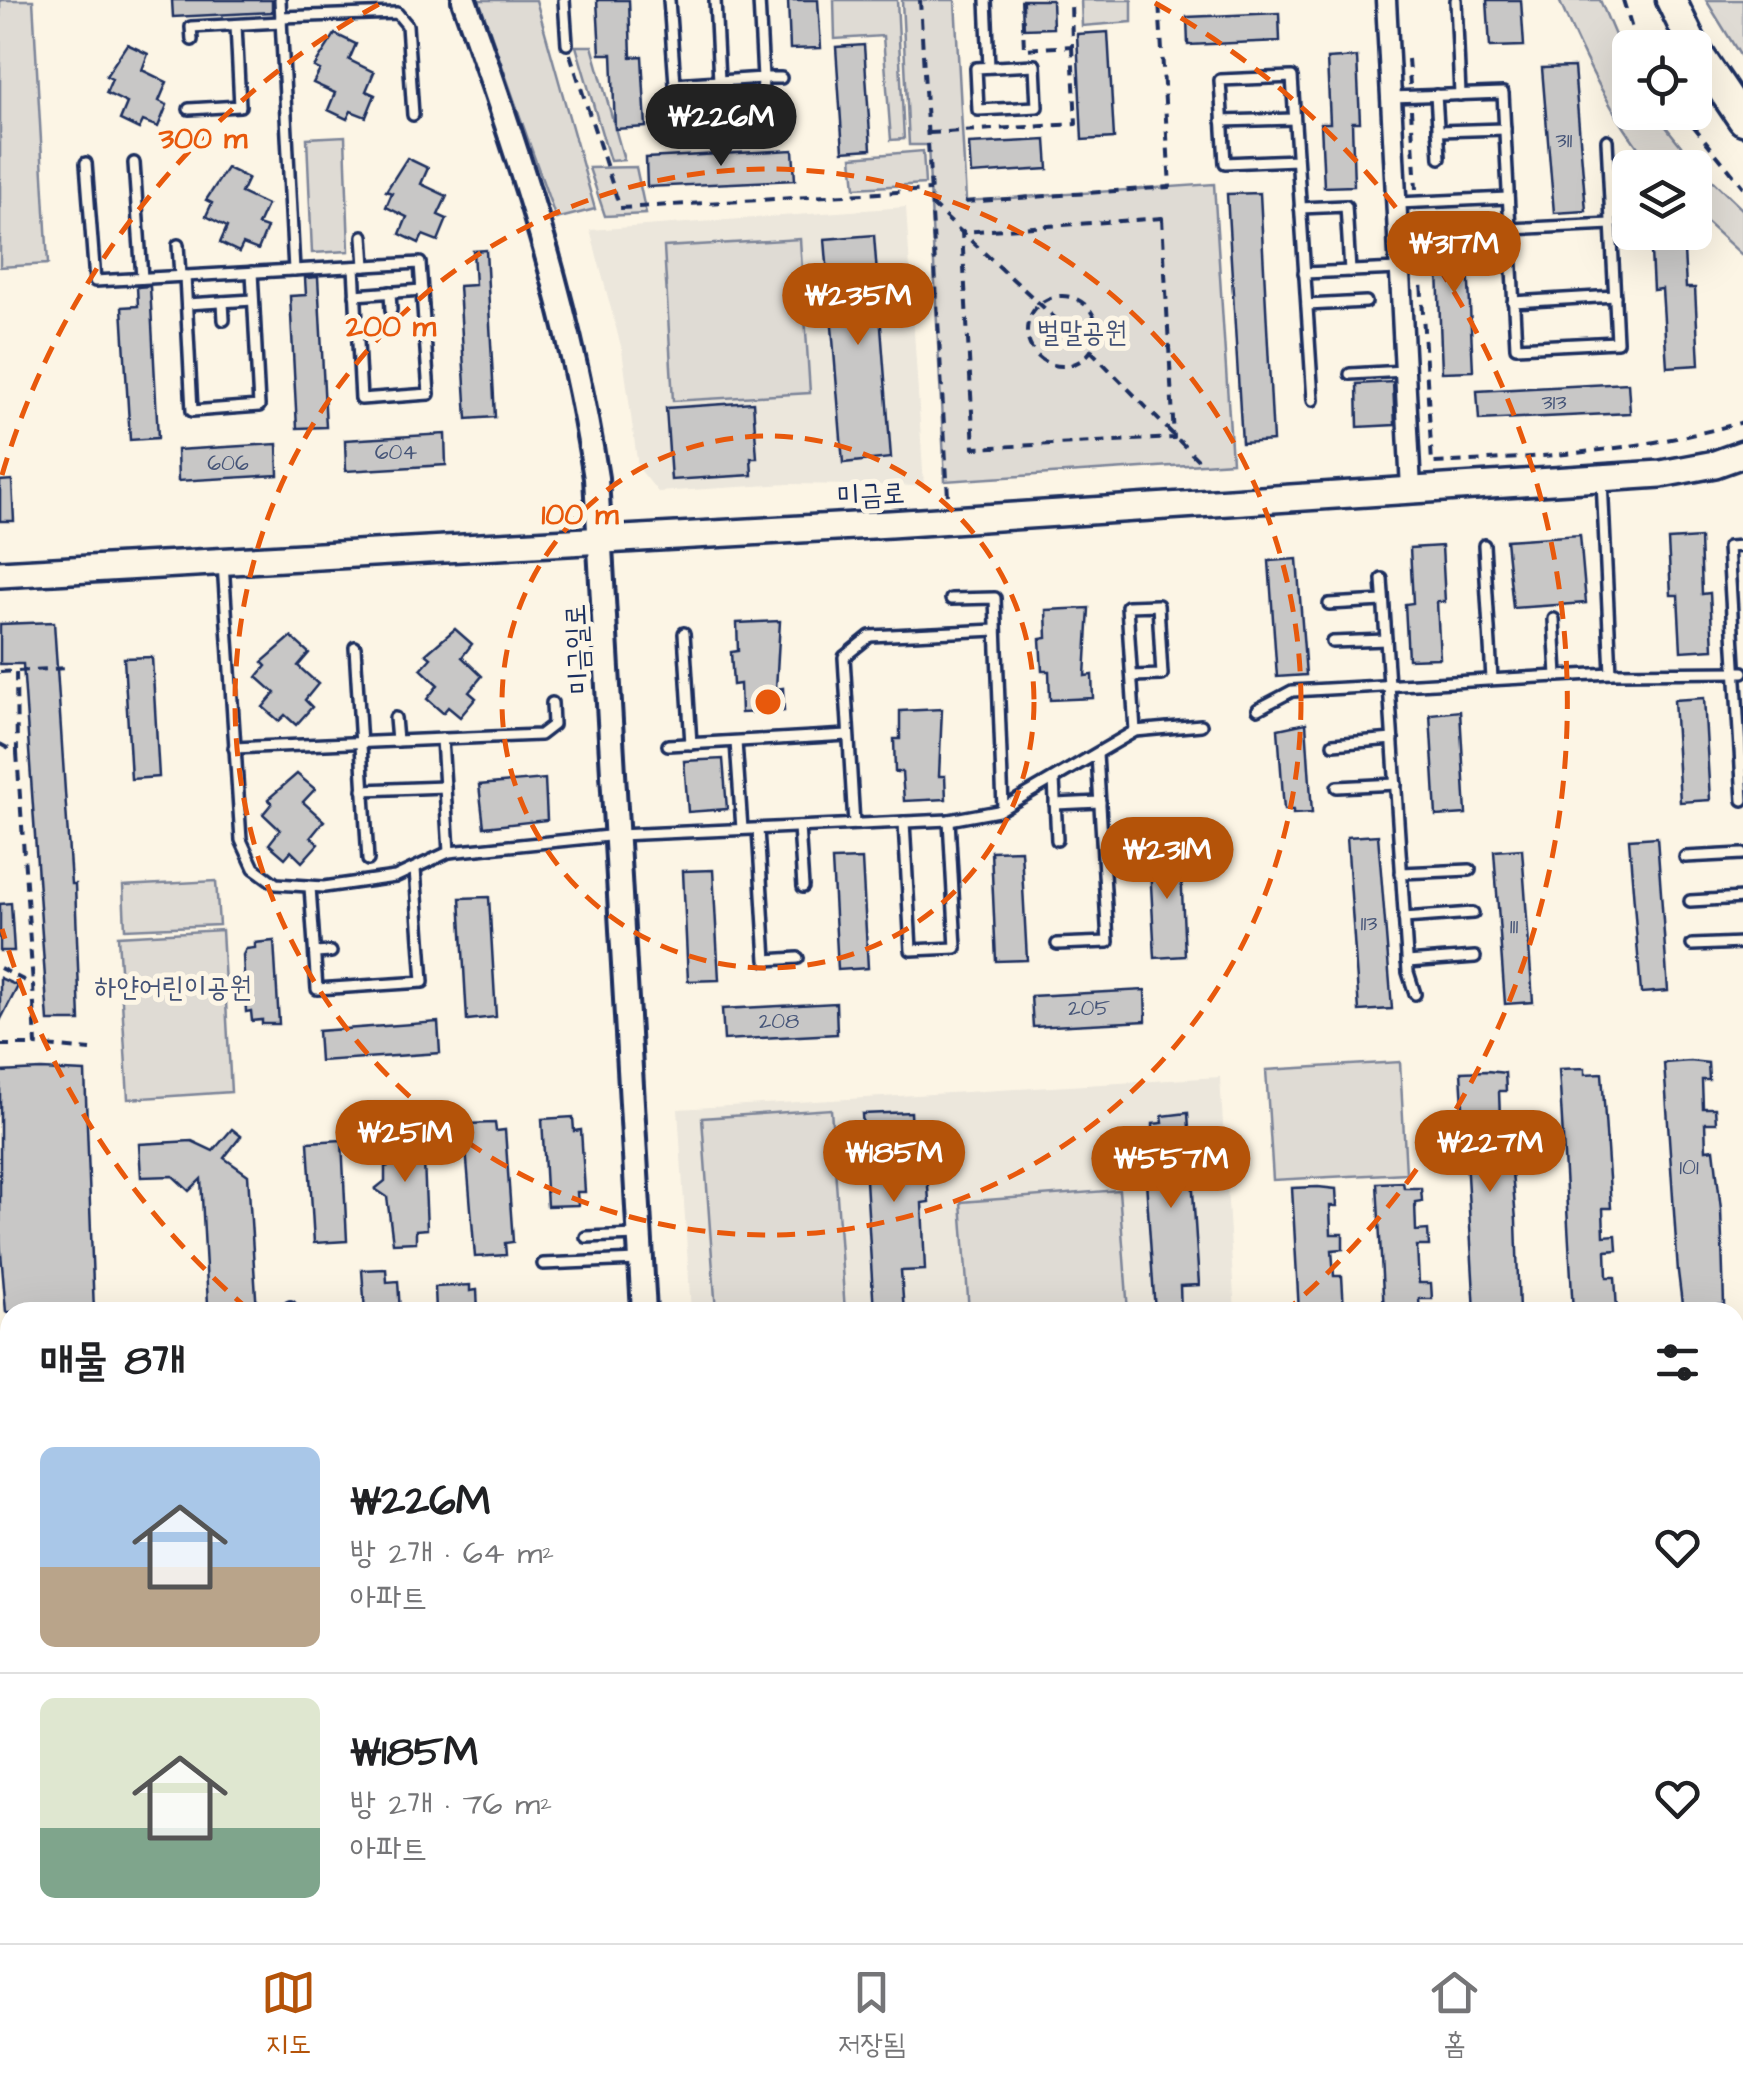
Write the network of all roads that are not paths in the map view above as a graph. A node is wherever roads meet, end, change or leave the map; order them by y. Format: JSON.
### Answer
{"nodes":[{"id":1,"x":280,"y":0,"type":"edge"},
{"id":2,"x":464,"y":0,"type":"edge"},
{"id":3,"x":564,"y":0,"type":"edge"},
{"id":4,"x":670,"y":0,"type":"edge"},
{"id":5,"x":715,"y":0,"type":"edge"},
{"id":6,"x":758,"y":0,"type":"edge"},
{"id":7,"x":986,"y":0,"type":"edge"},
{"id":8,"x":1386,"y":0,"type":"edge"},
{"id":9,"x":1456,"y":0,"type":"edge"},
{"id":10,"x":1671,"y":0,"type":"edge"},
{"id":11,"x":281,"y":20,"type":"junction"},
{"id":12,"x":236,"y":25,"type":"junction"},
{"id":13,"x":1686,"y":30,"type":"edge"},
{"id":14,"x":192,"y":40,"type":"dead end"},
{"id":15,"x":566,"y":44,"type":"road end"},
{"id":16,"x":989,"y":67,"type":"junction"},
{"id":17,"x":1712,"y":74,"type":"edge"},
{"id":18,"x":763,"y":78,"type":"junction"},
{"id":19,"x":781,"y":78,"type":"dead end"},
{"id":20,"x":719,"y":81,"type":"junction"},
{"id":21,"x":674,"y":84,"type":"junction"},
{"id":22,"x":1460,"y":95,"type":"junction"},
{"id":23,"x":1436,"y":96,"type":"junction"},
{"id":24,"x":1401,"y":97,"type":"junction"},
{"id":25,"x":189,"y":108,"type":"dead end"},
{"id":26,"x":413,"y":114,"type":"dead end"},
{"id":27,"x":1294,"y":119,"type":"junction"},
{"id":28,"x":1743,"y":120,"type":"edge"},
{"id":29,"x":1222,"y":121,"type":"junction"},
{"id":30,"x":1504,"y":129,"type":"junction"},
{"id":31,"x":1438,"y":131,"type":"junction"},
{"id":32,"x":1607,"y":140,"type":"dead end"},
{"id":33,"x":1440,"y":158,"type":"dead end"},
{"id":34,"x":1297,"y":160,"type":"junction"},
{"id":35,"x":86,"y":162,"type":"dead end"},
{"id":36,"x":134,"y":163,"type":"dead end"},
{"id":37,"x":1508,"y":198,"type":"junction"},
{"id":38,"x":1407,"y":202,"type":"junction"},
{"id":39,"x":1300,"y":208,"type":"junction"},
{"id":40,"x":1611,"y":224,"type":"junction"},
{"id":41,"x":1510,"y":229,"type":"junction"},
{"id":42,"x":364,"y":236,"type":"dead end"},
{"id":43,"x":178,"y":245,"type":"dead end"},
{"id":44,"x":354,"y":266,"type":"junction"},
{"id":45,"x":365,"y":266,"type":"junction"},
{"id":46,"x":1402,"y":269,"type":"junction"},
{"id":47,"x":294,"y":270,"type":"junction"},
{"id":48,"x":1350,"y":271,"type":"junction"},
{"id":49,"x":252,"y":272,"type":"junction"},
{"id":50,"x":1304,"y":273,"type":"junction"},
{"id":51,"x":182,"y":276,"type":"junction"},
{"id":52,"x":142,"y":278,"type":"junction"},
{"id":53,"x":422,"y":290,"type":"junction"},
{"id":54,"x":390,"y":292,"type":"junction"},
{"id":55,"x":355,"y":295,"type":"junction"},
{"id":56,"x":1615,"y":296,"type":"junction"},
{"id":57,"x":254,"y":300,"type":"junction"},
{"id":58,"x":223,"y":302,"type":"junction"},
{"id":59,"x":1366,"y":302,"type":"dead end"},
{"id":60,"x":1513,"y":302,"type":"junction"},
{"id":61,"x":187,"y":304,"type":"junction"},
{"id":62,"x":1306,"y":305,"type":"junction"},
{"id":63,"x":391,"y":310,"type":"dead end"},
{"id":64,"x":224,"y":320,"type":"dead end"},
{"id":65,"x":1407,"y":370,"type":"junction"},
{"id":66,"x":1350,"y":374,"type":"dead end"},
{"id":67,"x":1314,"y":400,"type":"dead end"},
{"id":68,"x":1743,"y":454,"type":"edge"},
{"id":69,"x":1602,"y":477,"type":"junction"},
{"id":70,"x":1411,"y":489,"type":"junction"},
{"id":71,"x":601,"y":540,"type":"junction"},
{"id":72,"x":1484,"y":545,"type":"dead end"},
{"id":73,"x":1743,"y":546,"type":"edge"},
{"id":74,"x":223,"y":562,"type":"junction"},
{"id":75,"x":0,"y":574,"type":"edge"},
{"id":76,"x":1382,"y":579,"type":"dead end"},
{"id":77,"x":1730,"y":592,"type":"junction"},
{"id":78,"x":1743,"y":592,"type":"edge"},
{"id":79,"x":950,"y":599,"type":"dead end"},
{"id":80,"x":1384,"y":601,"type":"junction"},
{"id":81,"x":1329,"y":604,"type":"dead end"},
{"id":82,"x":1554,"y":619,"type":"dead end"},
{"id":83,"x":996,"y":630,"type":"junction"},
{"id":84,"x":684,"y":634,"type":"dead end"},
{"id":85,"x":1386,"y":640,"type":"junction"},
{"id":86,"x":1332,"y":642,"type":"dead end"},
{"id":87,"x":354,"y":647,"type":"dead end"},
{"id":88,"x":1739,"y":672,"type":"edge"},
{"id":89,"x":1611,"y":673,"type":"junction"},
{"id":90,"x":1132,"y":676,"type":"junction"},
{"id":91,"x":1557,"y":676,"type":"junction"},
{"id":92,"x":1492,"y":679,"type":"junction"},
{"id":93,"x":1389,"y":685,"type":"junction"},
{"id":94,"x":552,"y":703,"type":"dead end"},
{"id":95,"x":1258,"y":709,"type":"dead end"},
{"id":96,"x":396,"y":718,"type":"dead end"},
{"id":97,"x":1201,"y":726,"type":"dead end"},
{"id":98,"x":1135,"y":731,"type":"junction"},
{"id":99,"x":848,"y":735,"type":"junction"},
{"id":100,"x":442,"y":739,"type":"junction"},
{"id":101,"x":1393,"y":739,"type":"junction"},
{"id":102,"x":397,"y":741,"type":"junction"},
{"id":103,"x":360,"y":742,"type":"junction"},
{"id":104,"x":736,"y":742,"type":"junction"},
{"id":105,"x":691,"y":744,"type":"junction"},
{"id":106,"x":1333,"y":744,"type":"dead end"},
{"id":107,"x":668,"y":745,"type":"dead end"},
{"id":108,"x":234,"y":748,"type":"junction"},
{"id":109,"x":1097,"y":754,"type":"junction"},
{"id":110,"x":1054,"y":779,"type":"junction"},
{"id":111,"x":1396,"y":784,"type":"junction"},
{"id":112,"x":445,"y":786,"type":"junction"},
{"id":113,"x":1336,"y":787,"type":"dead end"},
{"id":114,"x":364,"y":790,"type":"junction"},
{"id":115,"x":1743,"y":800,"type":"edge"},
{"id":116,"x":1100,"y":802,"type":"junction"},
{"id":117,"x":1056,"y":804,"type":"junction"},
{"id":118,"x":1003,"y":808,"type":"junction"},
{"id":119,"x":949,"y":820,"type":"junction"},
{"id":120,"x":904,"y":822,"type":"junction"},
{"id":121,"x":854,"y":824,"type":"junction"},
{"id":122,"x":799,"y":827,"type":"junction"},
{"id":123,"x":758,"y":828,"type":"junction"},
{"id":124,"x":742,"y":829,"type":"junction"},
{"id":125,"x":618,"y":835,"type":"junction"},
{"id":126,"x":1057,"y":840,"type":"dead end"},
{"id":127,"x":449,"y":852,"type":"junction"},
{"id":128,"x":1743,"y":854,"type":"edge"},
{"id":129,"x":1685,"y":858,"type":"dead end"},
{"id":130,"x":368,"y":860,"type":"dead end"},
{"id":131,"x":415,"y":869,"type":"junction"},
{"id":132,"x":1470,"y":870,"type":"dead end"},
{"id":133,"x":1401,"y":873,"type":"junction"},
{"id":134,"x":803,"y":887,"type":"dead end"},
{"id":135,"x":310,"y":888,"type":"junction"},
{"id":136,"x":1743,"y":898,"type":"edge"},
{"id":137,"x":1690,"y":901,"type":"dead end"},
{"id":138,"x":1473,"y":912,"type":"dead end"},
{"id":139,"x":1404,"y":918,"type":"junction"},
{"id":140,"x":1743,"y":943,"type":"edge"},
{"id":141,"x":1056,"y":944,"type":"dead end"},
{"id":142,"x":1692,"y":946,"type":"dead end"},
{"id":143,"x":331,"y":952,"type":"dead end"},
{"id":144,"x":314,"y":953,"type":"junction"},
{"id":145,"x":1475,"y":957,"type":"dead end"},
{"id":146,"x":798,"y":958,"type":"dead end"},
{"id":147,"x":1407,"y":962,"type":"junction"},
{"id":148,"x":1415,"y":994,"type":"dead end"},
{"id":149,"x":639,"y":1235,"type":"junction"},
{"id":150,"x":586,"y":1238,"type":"dead end"},
{"id":151,"x":640,"y":1260,"type":"junction"},
{"id":152,"x":543,"y":1264,"type":"dead end"},
{"id":153,"x":643,"y":1302,"type":"edge"}],
"edges":[{"from":1,"to":11,"type":"lane"},
{"from":2,"to":71,"type":"street","name":"미금일로"},
{"from":3,"to":15,"type":"lane"},
{"from":4,"to":21,"type":"lane"},
{"from":5,"to":20,"type":"lane"},
{"from":6,"to":18,"type":"lane"},
{"from":7,"to":16,"type":"lane"},
{"from":8,"to":24,"type":"street"},
{"from":9,"to":22,"type":"lane"},
{"from":10,"to":13,"type":"main road"},
{"from":11,"to":12,"type":"lane"},
{"from":11,"to":26,"type":"lane"},
{"from":11,"to":47,"type":"lane"},
{"from":12,"to":14,"type":"lane"},
{"from":12,"to":25,"type":"lane"},
{"from":16,"to":16,"type":"lane"},
{"from":17,"to":28,"type":"main road"},
{"from":18,"to":19,"type":"lane"},
{"from":18,"to":20,"type":"lane"},
{"from":18,"to":21,"type":"lane"},
{"from":20,"to":21,"type":"lane"},
{"from":22,"to":23,"type":"lane"},
{"from":22,"to":30,"type":"lane"},
{"from":23,"to":24,"type":"lane"},
{"from":23,"to":31,"type":"lane"},
{"from":24,"to":38,"type":"street"},
{"from":27,"to":29,"type":"lane"},
{"from":27,"to":29,"type":"lane"},
{"from":27,"to":34,"type":"lane"},
{"from":29,"to":34,"type":"lane"},
{"from":30,"to":31,"type":"lane"},
{"from":30,"to":37,"type":"lane"},
{"from":31,"to":33,"type":"lane"},
{"from":32,"to":40,"type":"lane"},
{"from":34,"to":39,"type":"lane"},
{"from":35,"to":52,"type":"lane"},
{"from":36,"to":52,"type":"lane"},
{"from":37,"to":38,"type":"lane"},
{"from":37,"to":41,"type":"lane"},
{"from":38,"to":46,"type":"street"},
{"from":39,"to":48,"type":"lane"},
{"from":39,"to":50,"type":"lane"},
{"from":40,"to":41,"type":"lane"},
{"from":40,"to":56,"type":"lane"},
{"from":41,"to":60,"type":"lane"},
{"from":42,"to":45,"type":"lane"},
{"from":43,"to":51,"type":"lane"},
{"from":44,"to":45,"type":"lane"},
{"from":44,"to":47,"type":"lane"},
{"from":44,"to":55,"type":"lane"},
{"from":45,"to":53,"type":"lane"},
{"from":46,"to":48,"type":"lane"},
{"from":46,"to":65,"type":"street"},
{"from":47,"to":49,"type":"lane"},
{"from":48,"to":50,"type":"lane"},
{"from":49,"to":51,"type":"lane"},
{"from":49,"to":57,"type":"lane"},
{"from":50,"to":62,"type":"lane"},
{"from":51,"to":52,"type":"lane"},
{"from":51,"to":61,"type":"lane"},
{"from":53,"to":54,"type":"lane"},
{"from":53,"to":55,"type":"lane"},
{"from":54,"to":55,"type":"lane"},
{"from":54,"to":63,"type":"lane"},
{"from":56,"to":60,"type":"lane"},
{"from":56,"to":60,"type":"lane"},
{"from":57,"to":58,"type":"lane"},
{"from":57,"to":61,"type":"lane"},
{"from":58,"to":61,"type":"lane"},
{"from":58,"to":64,"type":"lane"},
{"from":59,"to":62,"type":"lane"},
{"from":62,"to":67,"type":"lane"},
{"from":65,"to":66,"type":"lane"},
{"from":65,"to":70,"type":"street"},
{"from":68,"to":69,"type":"main road","name":"미금로"},
{"from":69,"to":70,"type":"main road","name":"미금로"},
{"from":69,"to":89,"type":"lane"},
{"from":70,"to":71,"type":"main road","name":"미금로"},
{"from":71,"to":74,"type":"main road","name":"미금로"},
{"from":71,"to":125,"type":"street","name":"미금일로"},
{"from":72,"to":92,"type":"lane"},
{"from":73,"to":77,"type":"lane"},
{"from":74,"to":75,"type":"main road","name":"미금로"},
{"from":74,"to":108,"type":"lane"},
{"from":76,"to":80,"type":"lane"},
{"from":77,"to":78,"type":"lane"},
{"from":77,"to":88,"type":"lane"},
{"from":79,"to":83,"type":"lane"},
{"from":80,"to":81,"type":"lane"},
{"from":80,"to":85,"type":"lane"},
{"from":82,"to":91,"type":"lane"},
{"from":83,"to":99,"type":"lane"},
{"from":83,"to":118,"type":"lane"},
{"from":84,"to":105,"type":"lane"},
{"from":85,"to":86,"type":"lane"},
{"from":85,"to":93,"type":"lane"},
{"from":87,"to":103,"type":"lane"},
{"from":88,"to":89,"type":"lane"},
{"from":88,"to":115,"type":"lane"},
{"from":89,"to":91,"type":"lane"},
{"from":90,"to":90,"type":"lane"},
{"from":90,"to":98,"type":"lane"},
{"from":91,"to":92,"type":"lane"},
{"from":92,"to":93,"type":"lane"},
{"from":93,"to":95,"type":"lane"},
{"from":93,"to":101,"type":"lane"},
{"from":94,"to":100,"type":"lane"},
{"from":96,"to":102,"type":"lane"},
{"from":97,"to":98,"type":"lane"},
{"from":98,"to":109,"type":"lane"},
{"from":99,"to":104,"type":"lane"},
{"from":99,"to":121,"type":"lane"},
{"from":100,"to":102,"type":"lane"},
{"from":100,"to":112,"type":"lane"},
{"from":101,"to":106,"type":"lane"},
{"from":101,"to":111,"type":"lane"},
{"from":102,"to":103,"type":"lane"},
{"from":103,"to":108,"type":"lane"},
{"from":103,"to":114,"type":"lane"},
{"from":104,"to":105,"type":"lane"},
{"from":104,"to":124,"type":"lane"},
{"from":105,"to":107,"type":"lane"},
{"from":108,"to":135,"type":"lane"},
{"from":109,"to":110,"type":"lane"},
{"from":109,"to":116,"type":"lane"},
{"from":110,"to":117,"type":"lane"},
{"from":110,"to":118,"type":"lane"},
{"from":111,"to":113,"type":"lane"},
{"from":111,"to":133,"type":"lane"},
{"from":112,"to":114,"type":"lane"},
{"from":112,"to":127,"type":"lane"},
{"from":114,"to":130,"type":"lane"},
{"from":116,"to":117,"type":"lane"},
{"from":116,"to":141,"type":"lane"},
{"from":117,"to":126,"type":"lane"},
{"from":118,"to":119,"type":"lane"},
{"from":119,"to":120,"type":"lane"},
{"from":119,"to":120,"type":"lane"},
{"from":120,"to":121,"type":"lane"},
{"from":121,"to":122,"type":"lane"},
{"from":122,"to":123,"type":"lane"},
{"from":122,"to":134,"type":"lane"},
{"from":123,"to":124,"type":"lane"},
{"from":123,"to":146,"type":"lane"},
{"from":124,"to":125,"type":"lane"},
{"from":125,"to":127,"type":"lane"},
{"from":125,"to":149,"type":"street","name":"미금일로"},
{"from":127,"to":131,"type":"lane"},
{"from":128,"to":129,"type":"lane"},
{"from":131,"to":135,"type":"lane"},
{"from":131,"to":144,"type":"lane"},
{"from":132,"to":133,"type":"lane"},
{"from":133,"to":139,"type":"lane"},
{"from":135,"to":144,"type":"lane"},
{"from":136,"to":137,"type":"lane"},
{"from":138,"to":139,"type":"lane"},
{"from":139,"to":147,"type":"lane"},
{"from":140,"to":142,"type":"lane"},
{"from":143,"to":144,"type":"lane"},
{"from":145,"to":147,"type":"lane"},
{"from":147,"to":148,"type":"lane"},
{"from":149,"to":150,"type":"lane"},
{"from":149,"to":151,"type":"street","name":"미금일로"},
{"from":151,"to":152,"type":"lane"},
{"from":151,"to":153,"type":"street","name":"미금일로"}]}
